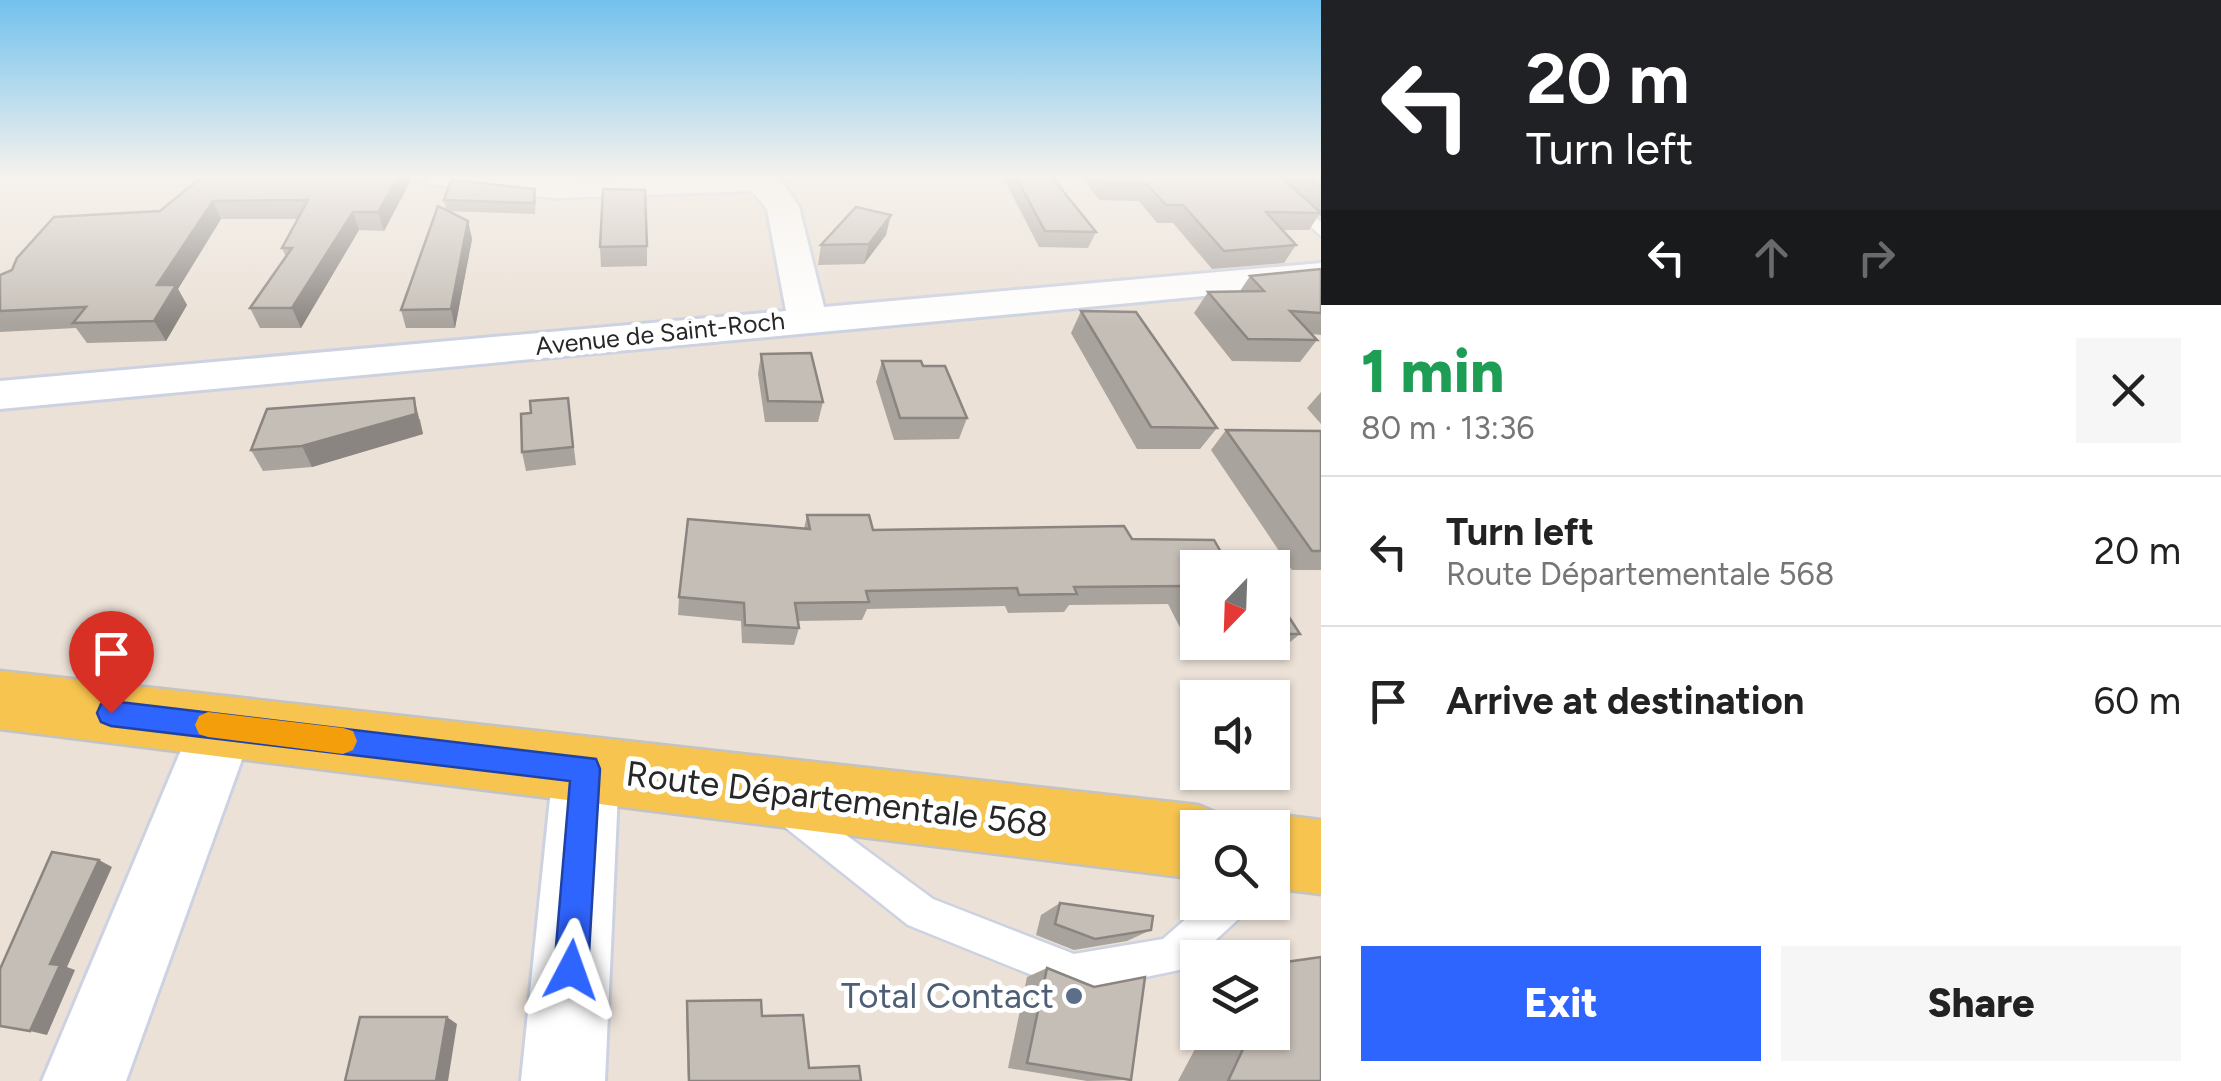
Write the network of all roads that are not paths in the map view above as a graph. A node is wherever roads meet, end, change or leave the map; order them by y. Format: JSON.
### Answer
{"nodes":[{"id":1,"x":787,"y":225,"type":"edge"},
{"id":2,"x":1321,"y":274,"type":"edge"},
{"id":3,"x":807,"y":318,"type":"junction"},
{"id":4,"x":0,"y":395,"type":"edge"},
{"id":5,"x":0,"y":700,"type":"edge"},
{"id":6,"x":222,"y":726,"type":"junction"},
{"id":7,"x":586,"y":769,"type":"junction"},
{"id":8,"x":766,"y":791,"type":"junction"},
{"id":9,"x":1180,"y":840,"type":"edge"},
{"id":10,"x":1212,"y":920,"type":"edge"},
{"id":11,"x":84,"y":1081,"type":"edge"},
{"id":12,"x":563,"y":1081,"type":"edge"}],
"edges":[{"from":1,"to":3,"type":"street"},
{"from":2,"to":3,"type":"street","name":"Avenue de Saint-Roch"},
{"from":3,"to":4,"type":"street","name":"Avenue de Saint-Roch"},
{"from":5,"to":6,"type":"main road","name":"Route Départementale 568"},
{"from":6,"to":7,"type":"main road","name":"Route Départementale 568"},
{"from":6,"to":11,"type":"street"},
{"from":7,"to":8,"type":"main road","name":"Route Départementale 568"},
{"from":7,"to":12,"type":"street"},
{"from":8,"to":9,"type":"main road","name":"Route Départementale 568"},
{"from":8,"to":10,"type":"lane"}]}
